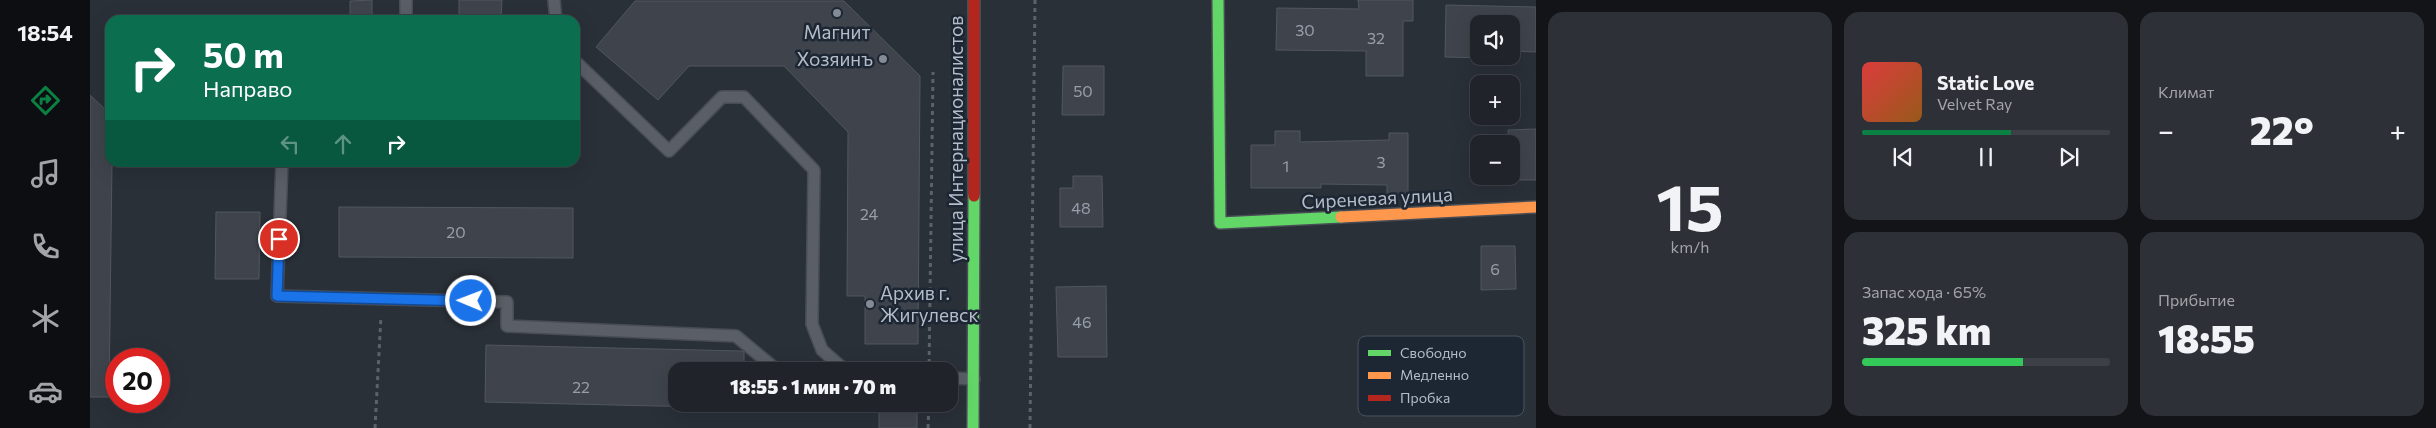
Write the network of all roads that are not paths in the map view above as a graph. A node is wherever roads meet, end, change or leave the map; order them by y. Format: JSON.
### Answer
{"nodes":[{"id":1,"x":406,"y":0,"type":"edge"},
{"id":2,"x":554,"y":0,"type":"edge"},
{"id":3,"x":974,"y":0,"type":"edge"},
{"id":4,"x":1218,"y":0,"type":"edge"},
{"id":5,"x":406,"y":15,"type":"edge"},
{"id":6,"x":556,"y":15,"type":"edge"},
{"id":7,"x":580,"y":66,"type":"edge"},
{"id":8,"x":282,"y":167,"type":"edge"},
{"id":9,"x":1536,"y":207,"type":"edge"},
{"id":10,"x":767,"y":362,"type":"edge"},
{"id":11,"x":836,"y":362,"type":"edge"},
{"id":12,"x":958,"y":378,"type":"edge"},
{"id":13,"x":974,"y":378,"type":"junction"},
{"id":14,"x":973,"y":428,"type":"edge"}],
"edges":[{"from":1,"to":5,"type":"lane"},
{"from":2,"to":6,"type":"lane"},
{"from":3,"to":13,"type":"street","name":"улица Интернационалистов"},
{"from":4,"to":9,"type":"street","name":"Сиреневая улица"},
{"from":7,"to":11,"type":"lane"},
{"from":8,"to":10,"type":"lane"},
{"from":12,"to":13,"type":"lane"},
{"from":13,"to":14,"type":"street","name":"улица Интернационалистов"}]}
